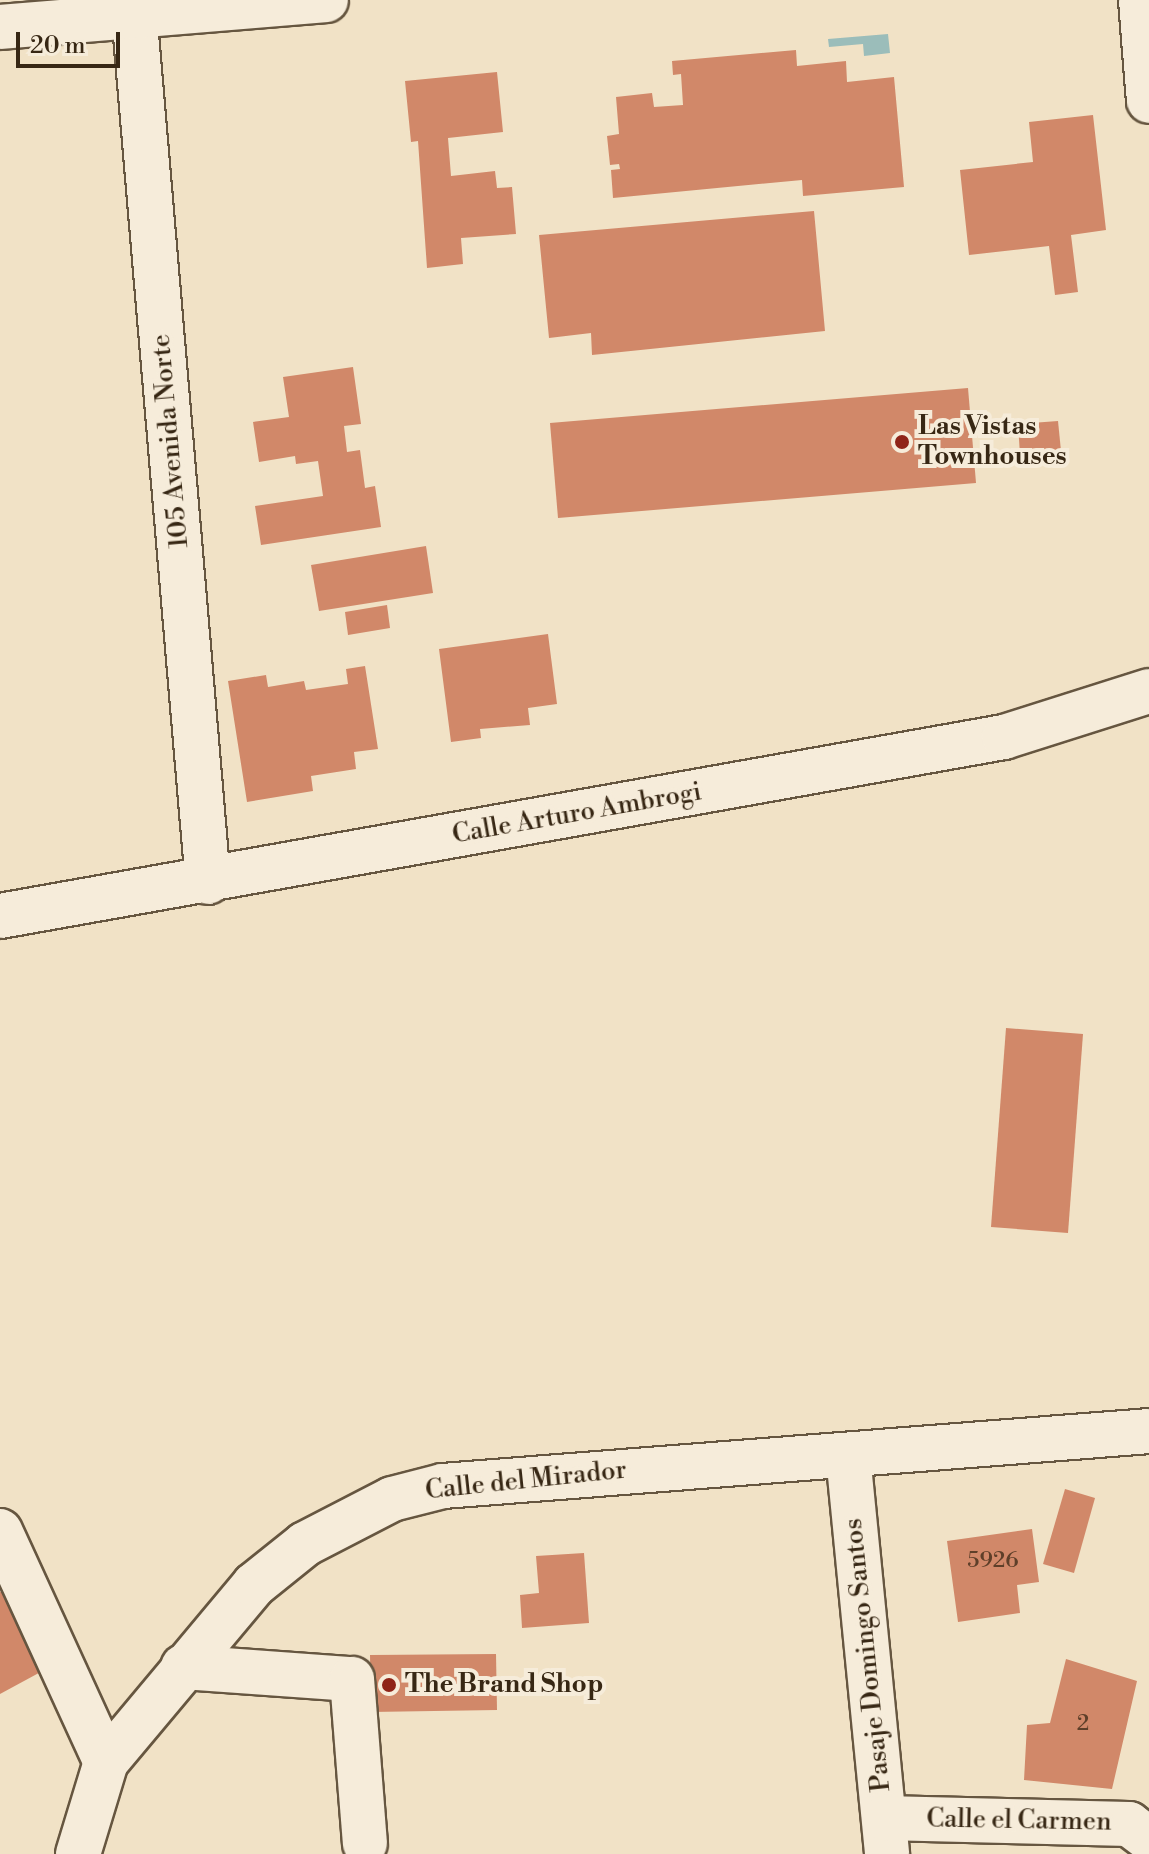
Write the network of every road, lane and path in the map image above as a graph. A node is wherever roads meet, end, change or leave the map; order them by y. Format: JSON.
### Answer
{"nodes":[{"id":1,"x":326,"y":0,"type":"edge"},
{"id":2,"x":1141,"y":0,"type":"edge"},
{"id":3,"x":134,"y":8,"type":"edge"},
{"id":4,"x":0,"y":27,"type":"edge"},
{"id":5,"x":1149,"y":101,"type":"edge"},
{"id":6,"x":1149,"y":691,"type":"edge"},
{"id":7,"x":208,"y":882,"type":"junction"},
{"id":8,"x":0,"y":916,"type":"edge"},
{"id":9,"x":1149,"y":1431,"type":"edge"},
{"id":10,"x":848,"y":1455,"type":"junction"},
{"id":11,"x":0,"y":1531,"type":"edge"},
{"id":12,"x":183,"y":1667,"type":"junction"},
{"id":13,"x":106,"y":1762,"type":"junction"},
{"id":14,"x":885,"y":1836,"type":"edge"},
{"id":15,"x":1149,"y":1839,"type":"edge"},
{"id":16,"x":365,"y":1843,"type":"dead end"},
{"id":17,"x":78,"y":1854,"type":"edge"}],
"edges":[{"from":1,"to":3,"type":"street"},
{"from":2,"to":5,"type":"street"},
{"from":3,"to":4,"type":"street"},
{"from":3,"to":7,"type":"street","name":"105 Avenida Norte"},
{"from":6,"to":7,"type":"street","name":"Calle Arturo Ambrogi"},
{"from":7,"to":8,"type":"street","name":"Calle Arturo Ambrogi"},
{"from":9,"to":10,"type":"street","name":"Calle del Mirador"},
{"from":10,"to":12,"type":"street","name":"Calle del Mirador"},
{"from":10,"to":14,"type":"street","name":"Pasaje Domingo Santos"},
{"from":11,"to":13,"type":"street"},
{"from":12,"to":13,"type":"street","name":"Calle del Mirador"},
{"from":12,"to":16,"type":"street"},
{"from":13,"to":17,"type":"street","name":"Calle del Mirador"},
{"from":14,"to":15,"type":"street","name":"Calle el Carmen"}]}
